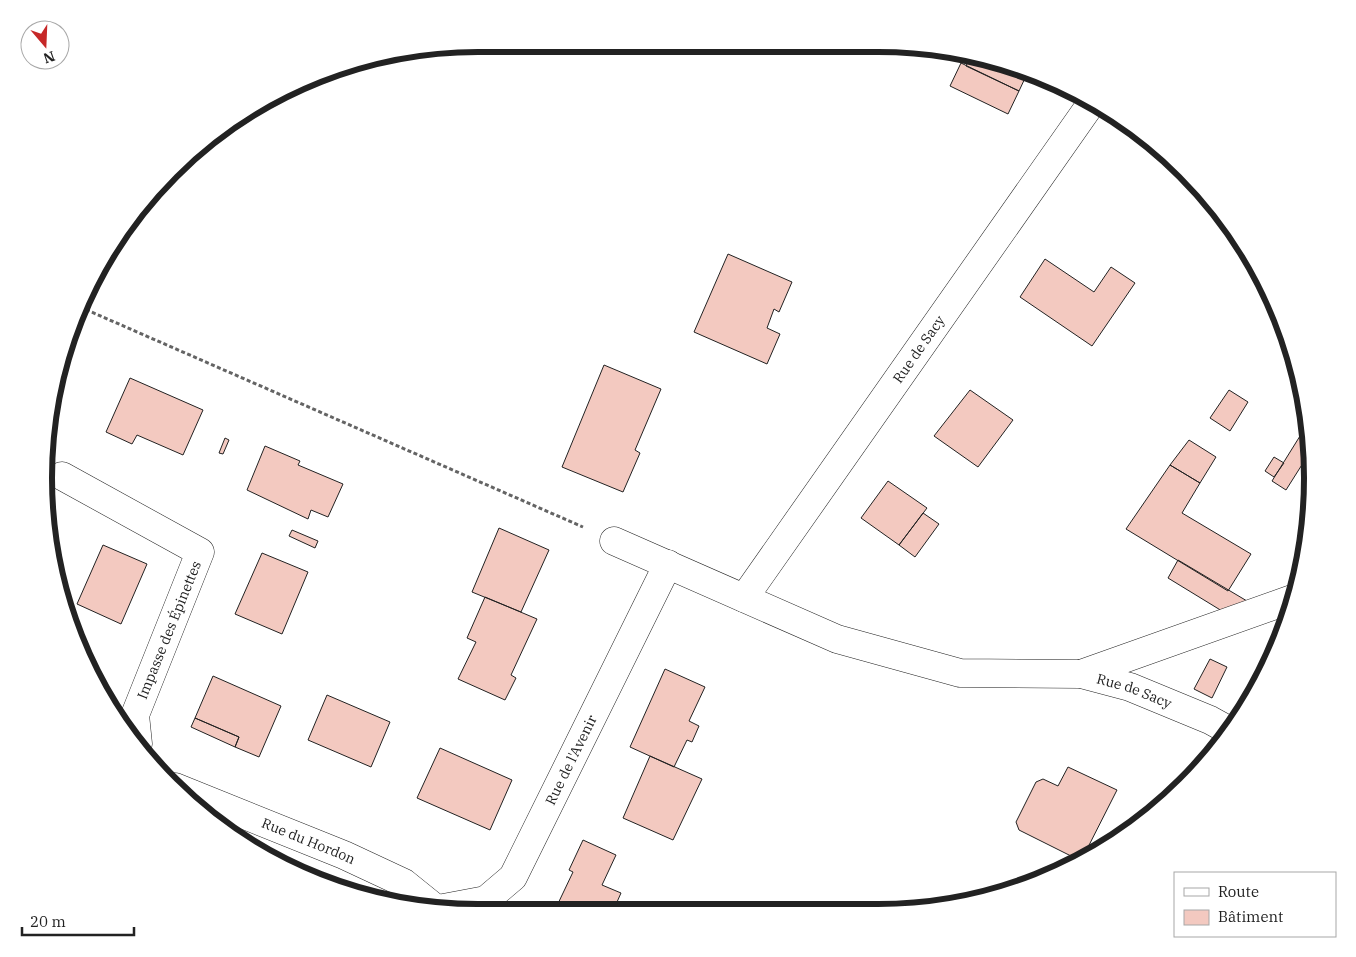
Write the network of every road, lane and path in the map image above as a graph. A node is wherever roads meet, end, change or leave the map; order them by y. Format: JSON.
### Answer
{"nodes":[{"id":1,"x":1088,"y":109,"type":"edge"},
{"id":2,"x":87,"y":310,"type":"edge"},
{"id":3,"x":62,"y":476,"type":"dead end"},
{"id":4,"x":614,"y":541,"type":"joint"},
{"id":5,"x":668,"y":564,"type":"junction"},
{"id":6,"x":744,"y":598,"type":"junction"},
{"id":7,"x":1285,"y":601,"type":"edge"},
{"id":8,"x":1081,"y":674,"type":"junction"},
{"id":9,"x":1223,"y":727,"type":"edge"},
{"id":10,"x":137,"y":732,"type":"edge"},
{"id":11,"x":192,"y":794,"type":"edge"},
{"id":12,"x":425,"y":901,"type":"edge"},
{"id":13,"x":463,"y":904,"type":"edge"}],
"edges":[{"from":1,"to":6,"type":"street","name":"Rue de Sacy"},
{"from":2,"to":4,"type":"path"},
{"from":3,"to":10,"type":"street","name":"Impasse des Épinettes"},
{"from":4,"to":5,"type":"street","name":"Rue de Sacy"},
{"from":5,"to":6,"type":"street","name":"Rue de Sacy"},
{"from":5,"to":13,"type":"street","name":"Rue de l'Avenir"},
{"from":6,"to":8,"type":"street","name":"Rue de Sacy"},
{"from":7,"to":8,"type":"street"},
{"from":8,"to":9,"type":"street","name":"Rue de Sacy"},
{"from":11,"to":12,"type":"street","name":"Rue du Hordon"}]}
